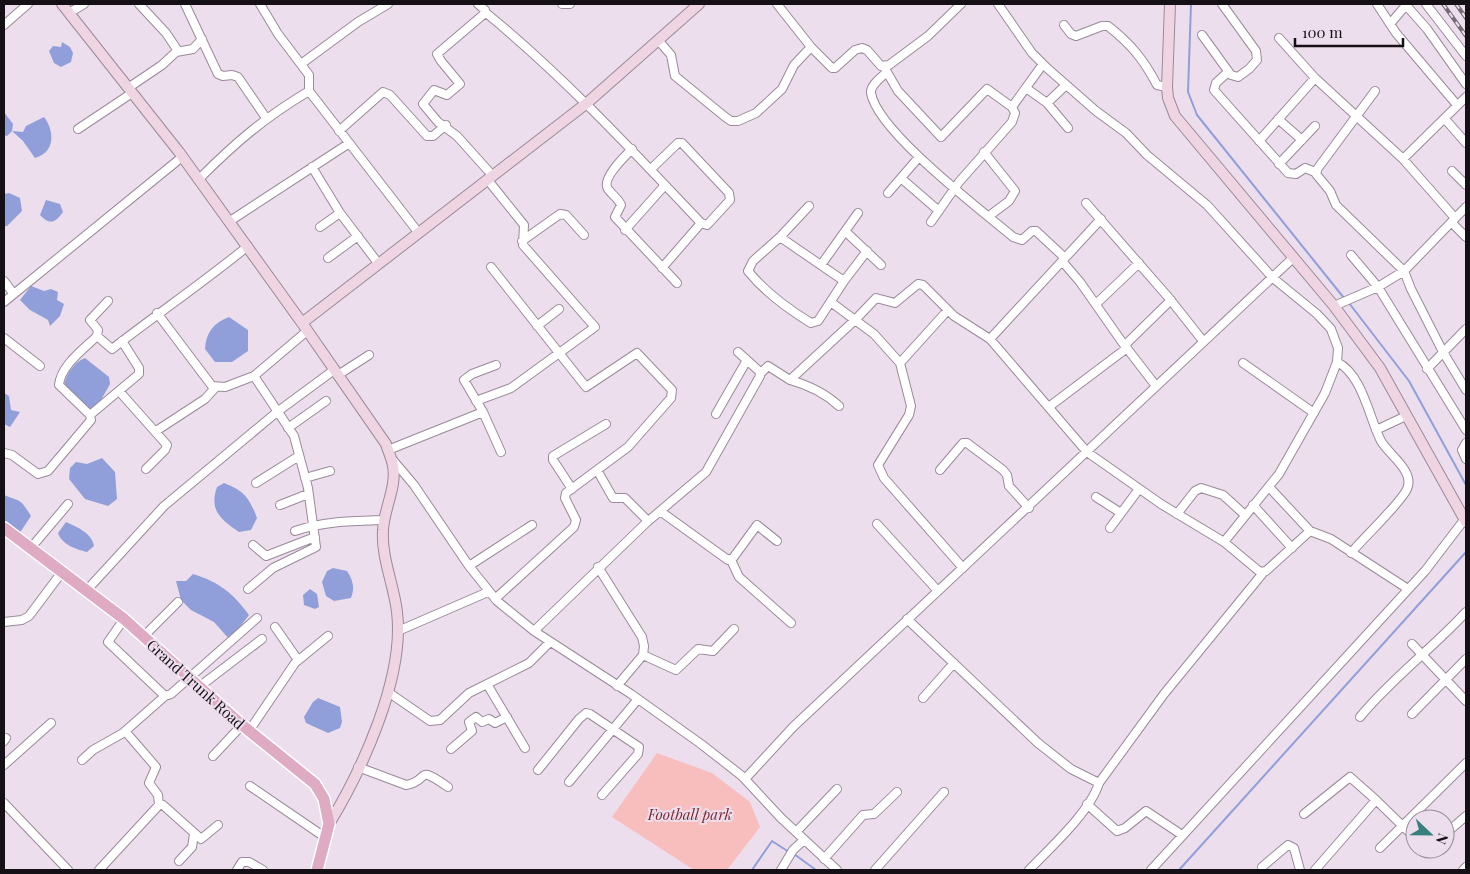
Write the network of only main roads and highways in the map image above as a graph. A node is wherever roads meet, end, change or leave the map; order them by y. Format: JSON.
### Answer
{"nodes":[{"id":1,"x":4,"y":528,"type":"edge"},
{"id":2,"x":317,"y":870,"type":"edge"}],
"edges":[{"from":1,"to":2,"type":"main road","name":"Grand Trunk Road"}]}
